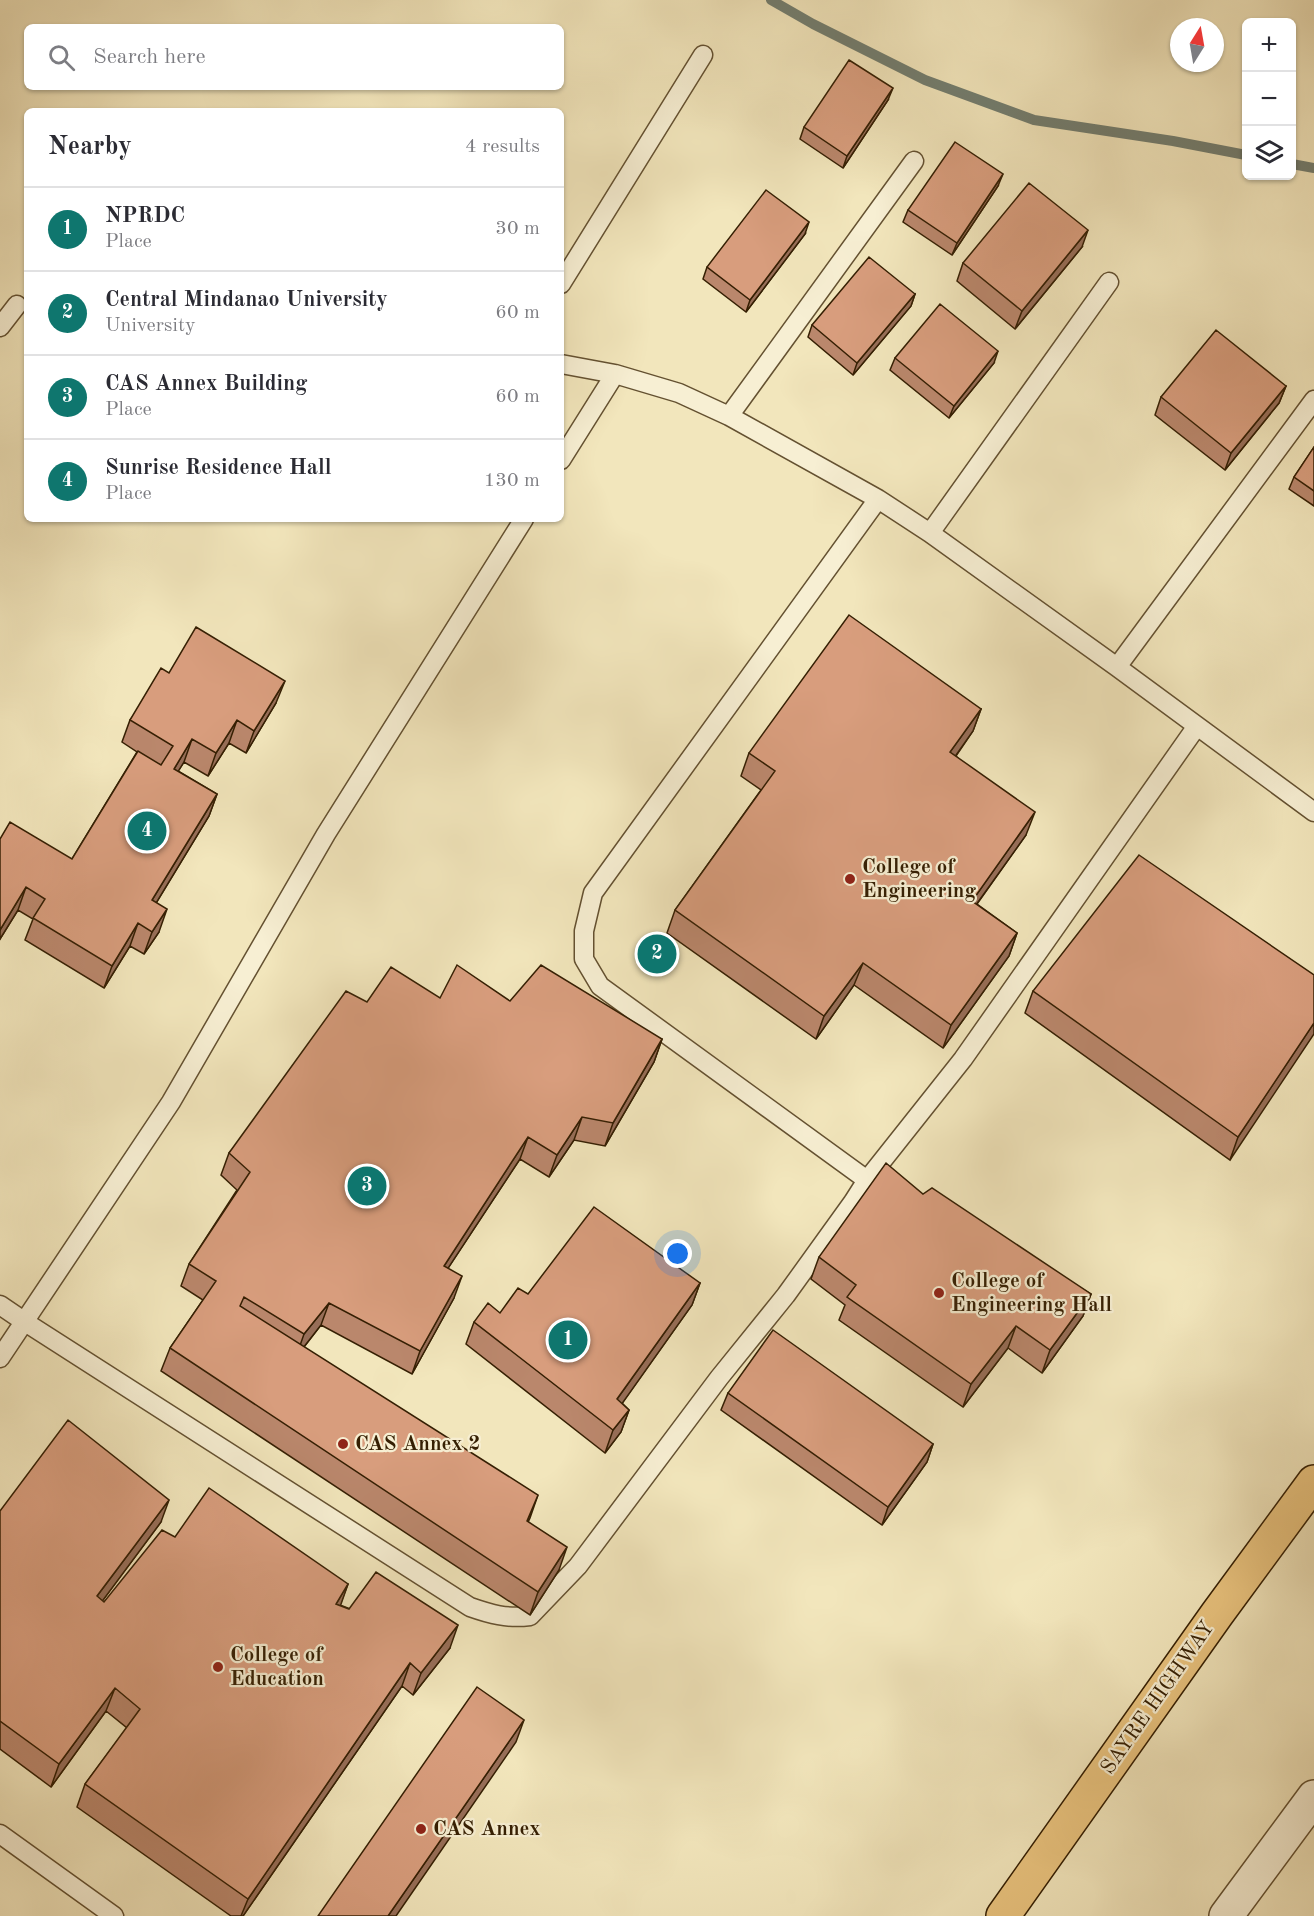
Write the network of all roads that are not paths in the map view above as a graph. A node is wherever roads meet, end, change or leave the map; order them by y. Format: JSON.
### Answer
{"nodes":[{"id":1,"x":703,"y":55,"type":"dead end"},
{"id":2,"x":914,"y":161,"type":"dead end"},
{"id":3,"x":564,"y":279,"type":"edge"},
{"id":4,"x":1109,"y":282,"type":"dead end"},
{"id":5,"x":15,"y":304,"type":"edge"},
{"id":6,"x":0,"y":327,"type":"edge"},
{"id":7,"x":564,"y":365,"type":"edge"},
{"id":8,"x":615,"y":374,"type":"junction"},
{"id":9,"x":1314,"y":400,"type":"edge"},
{"id":10,"x":729,"y":416,"type":"junction"},
{"id":11,"x":564,"y":455,"type":"edge"},
{"id":12,"x":878,"y":499,"type":"junction"},
{"id":13,"x":522,"y":522,"type":"edge"},
{"id":14,"x":930,"y":533,"type":"junction"},
{"id":15,"x":1117,"y":667,"type":"junction"},
{"id":16,"x":1197,"y":726,"type":"junction"},
{"id":17,"x":1314,"y":812,"type":"edge"},
{"id":18,"x":867,"y":1180,"type":"junction"},
{"id":19,"x":0,"y":1305,"type":"edge"},
{"id":20,"x":25,"y":1322,"type":"junction"},
{"id":21,"x":0,"y":1358,"type":"edge"},
{"id":22,"x":1314,"y":1482,"type":"edge"},
{"id":23,"x":1314,"y":1797,"type":"edge"},
{"id":24,"x":0,"y":1834,"type":"edge"},
{"id":25,"x":114,"y":1916,"type":"edge"},
{"id":26,"x":1003,"y":1916,"type":"edge"},
{"id":27,"x":1226,"y":1916,"type":"edge"}],
"edges":[{"from":1,"to":3,"type":"lane"},
{"from":2,"to":10,"type":"lane"},
{"from":4,"to":14,"type":"lane"},
{"from":5,"to":6,"type":"lane"},
{"from":7,"to":8,"type":"lane"},
{"from":8,"to":10,"type":"lane"},
{"from":8,"to":11,"type":"lane"},
{"from":9,"to":15,"type":"lane"},
{"from":10,"to":12,"type":"lane"},
{"from":12,"to":14,"type":"lane"},
{"from":12,"to":18,"type":"lane"},
{"from":13,"to":20,"type":"lane"},
{"from":14,"to":15,"type":"lane"},
{"from":15,"to":16,"type":"lane"},
{"from":16,"to":17,"type":"lane"},
{"from":16,"to":18,"type":"lane"},
{"from":18,"to":20,"type":"lane"},
{"from":19,"to":20,"type":"lane"},
{"from":20,"to":21,"type":"lane"},
{"from":22,"to":26,"type":"highway","name":"SAYRE HIGHWAY"},
{"from":23,"to":27,"type":"street"},
{"from":24,"to":25,"type":"lane"}]}
